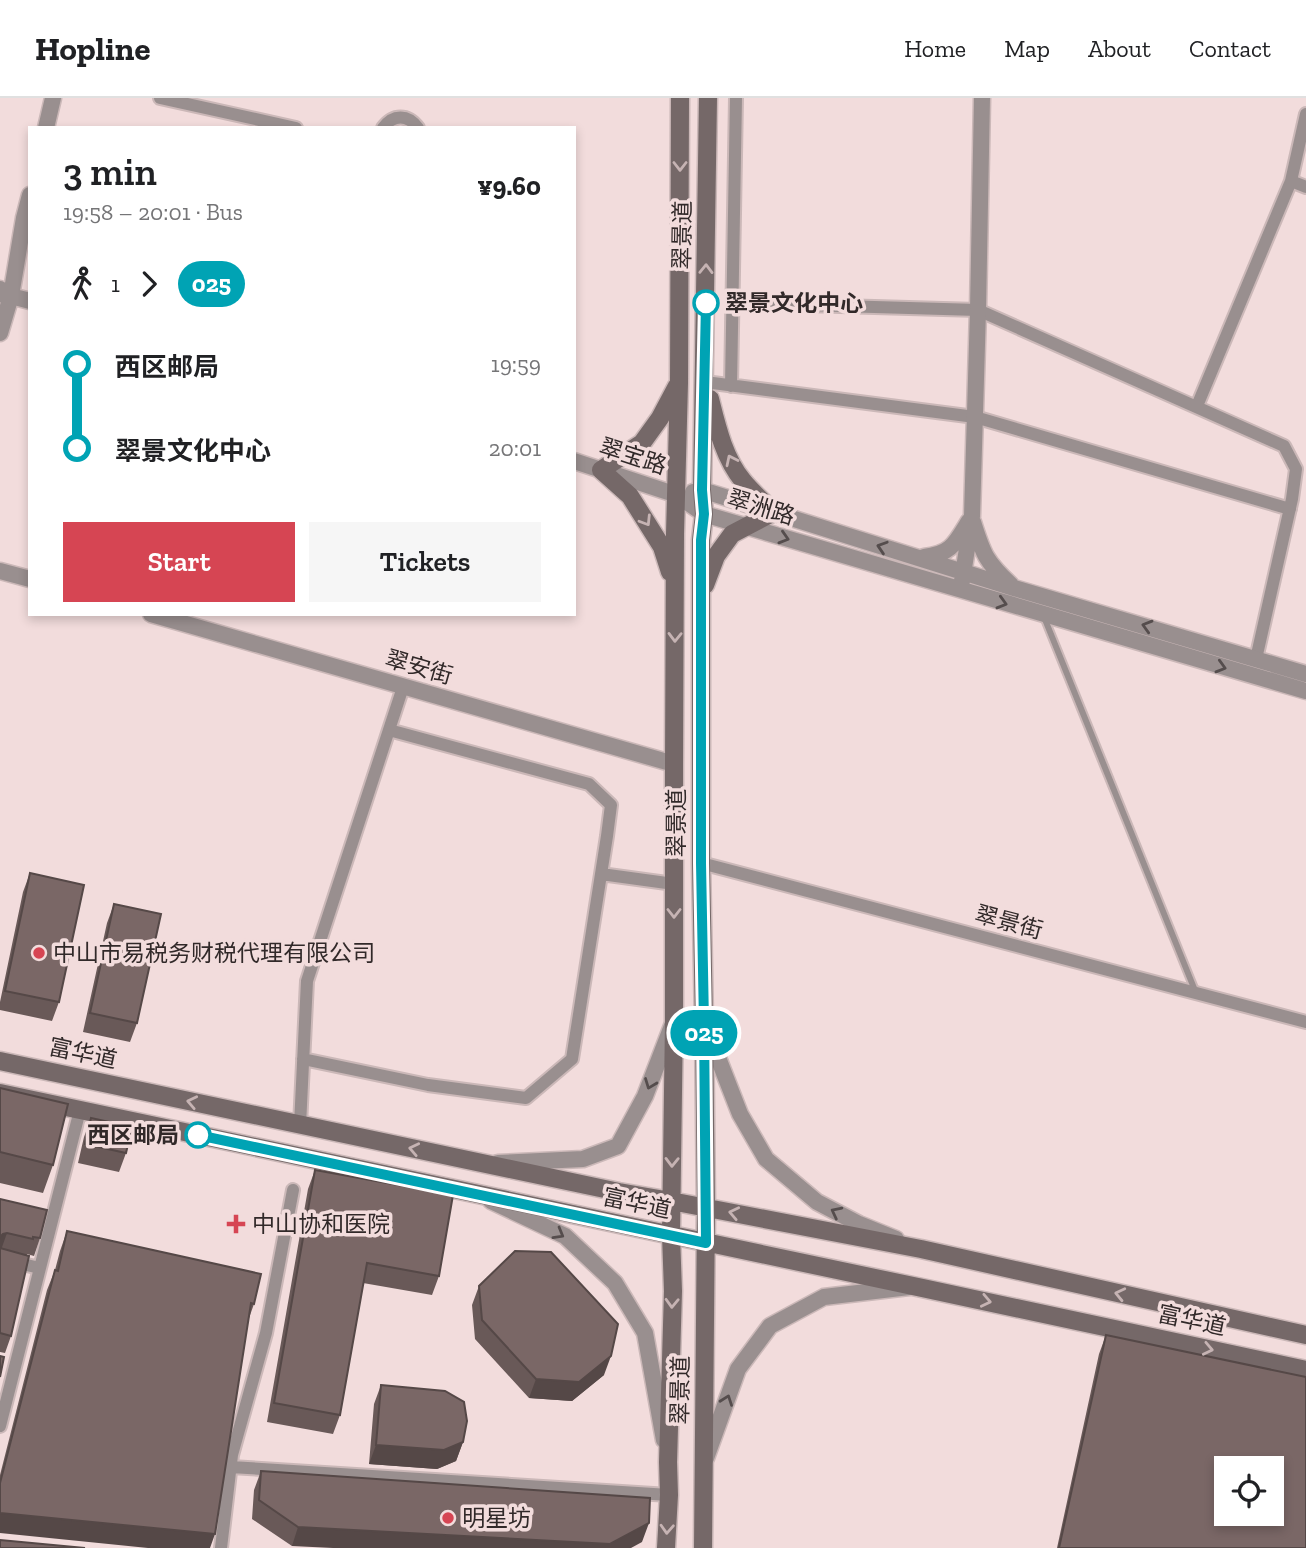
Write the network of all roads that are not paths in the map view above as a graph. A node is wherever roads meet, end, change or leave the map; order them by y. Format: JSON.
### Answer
{"nodes":[{"id":1,"x":53,"y":98,"type":"edge"},
{"id":2,"x":160,"y":98,"type":"edge"},
{"id":3,"x":681,"y":98,"type":"edge"},
{"id":4,"x":708,"y":98,"type":"edge"},
{"id":5,"x":736,"y":98,"type":"edge"},
{"id":6,"x":982,"y":98,"type":"edge"},
{"id":7,"x":1306,"y":114,"type":"edge"},
{"id":8,"x":46,"y":126,"type":"edge"},
{"id":9,"x":287,"y":126,"type":"edge"},
{"id":10,"x":384,"y":126,"type":"edge"},
{"id":11,"x":416,"y":126,"type":"edge"},
{"id":12,"x":1291,"y":181,"type":"junction"},
{"id":13,"x":1306,"y":187,"type":"edge"},
{"id":14,"x":28,"y":203,"type":"edge"},
{"id":15,"x":4,"y":293,"type":"edge"},
{"id":16,"x":28,"y":300,"type":"edge"},
{"id":17,"x":733,"y":303,"type":"junction"},
{"id":18,"x":978,"y":310,"type":"junction"},
{"id":19,"x":0,"y":317,"type":"edge"},
{"id":20,"x":0,"y":333,"type":"edge"},
{"id":21,"x":705,"y":382,"type":"junction"},
{"id":22,"x":679,"y":383,"type":"junction"},
{"id":23,"x":732,"y":386,"type":"junction"},
{"id":24,"x":1197,"y":406,"type":"junction"},
{"id":25,"x":975,"y":416,"type":"junction"},
{"id":26,"x":576,"y":462,"type":"edge"},
{"id":27,"x":601,"y":470,"type":"junction"},
{"id":28,"x":702,"y":490,"type":"junction"},
{"id":29,"x":677,"y":495,"type":"junction"},
{"id":30,"x":1290,"y":509,"type":"junction"},
{"id":31,"x":774,"y":512,"type":"junction"},
{"id":32,"x":704,"y":514,"type":"junction"},
{"id":33,"x":972,"y":516,"type":"junction"},
{"id":34,"x":745,"y":526,"type":"junction"},
{"id":35,"x":916,"y":558,"type":"junction"},
{"id":36,"x":0,"y":571,"type":"edge"},
{"id":37,"x":965,"y":572,"type":"junction"},
{"id":38,"x":28,"y":578,"type":"edge"},
{"id":39,"x":1014,"y":588,"type":"junction"},
{"id":40,"x":676,"y":589,"type":"junction"},
{"id":41,"x":960,"y":591,"type":"junction"},
{"id":42,"x":701,"y":594,"type":"junction"},
{"id":43,"x":1043,"y":615,"type":"junction"},
{"id":44,"x":158,"y":616,"type":"edge"},
{"id":45,"x":1256,"y":659,"type":"junction"},
{"id":46,"x":1306,"y":674,"type":"edge"},
{"id":47,"x":403,"y":687,"type":"junction"},
{"id":48,"x":1306,"y":691,"type":"edge"},
{"id":49,"x":389,"y":730,"type":"junction"},
{"id":50,"x":674,"y":764,"type":"junction"},
{"id":51,"x":701,"y":863,"type":"junction"},
{"id":52,"x":601,"y":874,"type":"junction"},
{"id":53,"x":674,"y":884,"type":"junction"},
{"id":54,"x":1196,"y":993,"type":"junction"},
{"id":55,"x":674,"y":1020,"type":"junction"},
{"id":56,"x":1306,"y":1022,"type":"edge"},
{"id":57,"x":704,"y":1023,"type":"junction"},
{"id":58,"x":303,"y":1059,"type":"junction"},
{"id":59,"x":0,"y":1060,"type":"edge"},
{"id":60,"x":0,"y":1093,"type":"edge"},
{"id":61,"x":80,"y":1110,"type":"junction"},
{"id":62,"x":300,"y":1125,"type":"junction"},
{"id":63,"x":481,"y":1163,"type":"junction"},
{"id":64,"x":293,"y":1189,"type":"dead end"},
{"id":65,"x":476,"y":1194,"type":"junction"},
{"id":66,"x":671,"y":1200,"type":"junction"},
{"id":67,"x":706,"y":1208,"type":"junction"},
{"id":68,"x":40,"y":1211,"type":"edge"},
{"id":69,"x":54,"y":1214,"type":"junction"},
{"id":70,"x":671,"y":1235,"type":"junction"},
{"id":71,"x":706,"y":1243,"type":"junction"},
{"id":72,"x":921,"y":1249,"type":"junction"},
{"id":73,"x":0,"y":1259,"type":"edge"},
{"id":74,"x":40,"y":1268,"type":"junction"},
{"id":75,"x":919,"y":1286,"type":"junction"},
{"id":76,"x":1306,"y":1335,"type":"edge"},
{"id":77,"x":1306,"y":1370,"type":"edge"},
{"id":78,"x":0,"y":1426,"type":"edge"},
{"id":79,"x":668,"y":1462,"type":"junction"},
{"id":80,"x":704,"y":1464,"type":"junction"},
{"id":81,"x":231,"y":1467,"type":"junction"},
{"id":82,"x":669,"y":1495,"type":"junction"},
{"id":83,"x":221,"y":1548,"type":"edge"},
{"id":84,"x":666,"y":1548,"type":"edge"},
{"id":85,"x":703,"y":1548,"type":"edge"}],
"edges":[{"from":1,"to":8,"type":"street"},
{"from":2,"to":9,"type":"street"},
{"from":3,"to":22,"type":"main road","name":"翠景道","one_way":true},
{"from":21,"to":4,"type":"main road","name":"翠景道","one_way":true},
{"from":5,"to":17,"type":"street"},
{"from":6,"to":18,"type":"street"},
{"from":7,"to":12,"type":"street"},
{"from":10,"to":11,"type":"street"},
{"from":12,"to":13,"type":"street"},
{"from":12,"to":24,"type":"street"},
{"from":14,"to":15,"type":"street"},
{"from":15,"to":16,"type":"street"},
{"from":15,"to":19,"type":"street"},
{"from":15,"to":20,"type":"street"},
{"from":17,"to":18,"type":"street"},
{"from":17,"to":23,"type":"street"},
{"from":18,"to":24,"type":"street"},
{"from":18,"to":25,"type":"street"},
{"from":21,"to":23,"type":"street"},
{"from":21,"to":28,"type":"main road","name":"翠景道"},
{"from":31,"to":21,"type":"main road","one_way":true},
{"from":22,"to":27,"type":"main road"},
{"from":22,"to":29,"type":"main road","name":"翠景道"},
{"from":23,"to":25,"type":"street"},
{"from":24,"to":30,"type":"street"},
{"from":25,"to":30,"type":"street"},
{"from":25,"to":33,"type":"street"},
{"from":26,"to":27,"type":"street","name":"翠宝路"},
{"from":27,"to":29,"type":"street","name":"翠宝路"},
{"from":27,"to":40,"type":"main road","one_way":true},
{"from":28,"to":29,"type":"street","name":"翠洲路"},
{"from":28,"to":31,"type":"street","name":"翠洲路"},
{"from":28,"to":32,"type":"main road","name":"翠景道"},
{"from":29,"to":32,"type":"street","name":"翠洲路"},
{"from":29,"to":40,"type":"main road","name":"翠景道"},
{"from":30,"to":45,"type":"street"},
{"from":31,"to":34,"type":"main road"},
{"from":35,"to":31,"type":"street","name":"翠洲路","one_way":true},
{"from":32,"to":34,"type":"street","name":"翠洲路"},
{"from":32,"to":42,"type":"main road","name":"翠景道"},
{"from":33,"to":35,"type":"street"},
{"from":33,"to":37,"type":"street"},
{"from":33,"to":39,"type":"street"},
{"from":34,"to":41,"type":"street","name":"翠洲路","one_way":true},
{"from":34,"to":42,"type":"main road"},
{"from":35,"to":37,"type":"street","name":"翠洲路"},
{"from":36,"to":38,"type":"street"},
{"from":37,"to":39,"type":"street","name":"翠洲路"},
{"from":37,"to":41,"type":"street"},
{"from":45,"to":39,"type":"street","name":"翠洲路","one_way":true},
{"from":40,"to":50,"type":"main road","name":"翠景道","one_way":true},
{"from":41,"to":43,"type":"street","name":"翠洲路","one_way":true},
{"from":42,"to":51,"type":"main road","name":"翠景道"},
{"from":43,"to":48,"type":"street","name":"翠洲路","one_way":true},
{"from":43,"to":54,"type":"lane"},
{"from":44,"to":47,"type":"street","name":"翠安街"},
{"from":45,"to":46,"type":"street","name":"翠洲路"},
{"from":47,"to":49,"type":"street"},
{"from":47,"to":50,"type":"street","name":"翠安街"},
{"from":49,"to":52,"type":"street"},
{"from":49,"to":58,"type":"street"},
{"from":50,"to":53,"type":"main road","name":"翠景道"},
{"from":51,"to":54,"type":"street","name":"翠景街"},
{"from":51,"to":57,"type":"main road","name":"翠景道"},
{"from":52,"to":53,"type":"street"},
{"from":52,"to":58,"type":"street"},
{"from":53,"to":55,"type":"main road","name":"翠景道","one_way":true},
{"from":54,"to":56,"type":"street","name":"翠景街"},
{"from":55,"to":63,"type":"street","one_way":true},
{"from":55,"to":66,"type":"main road","name":"翠景道","one_way":true},
{"from":57,"to":67,"type":"main road","name":"翠景道"},
{"from":72,"to":57,"type":"street","one_way":true},
{"from":58,"to":62,"type":"street"},
{"from":62,"to":59,"type":"main road","name":"富华道","one_way":true},
{"from":60,"to":61,"type":"main road","name":"富华道"},
{"from":61,"to":65,"type":"main road","name":"富华道"},
{"from":61,"to":69,"type":"street"},
{"from":63,"to":62,"type":"main road","name":"富华道","one_way":true},
{"from":63,"to":66,"type":"main road","name":"富华道"},
{"from":64,"to":81,"type":"street"},
{"from":65,"to":70,"type":"main road","name":"富华道"},
{"from":65,"to":79,"type":"street","one_way":true},
{"from":66,"to":67,"type":"main road","name":"富华道"},
{"from":66,"to":70,"type":"main road","name":"翠景道"},
{"from":67,"to":71,"type":"main road","name":"翠景道"},
{"from":72,"to":67,"type":"main road","name":"富华道","one_way":true},
{"from":68,"to":69,"type":"street"},
{"from":69,"to":74,"type":"street"},
{"from":70,"to":71,"type":"main road","name":"富华道"},
{"from":70,"to":79,"type":"main road","name":"翠景道","one_way":true},
{"from":71,"to":75,"type":"main road","name":"富华道"},
{"from":71,"to":80,"type":"main road","name":"翠景道"},
{"from":76,"to":72,"type":"main road","name":"富华道","one_way":true},
{"from":73,"to":74,"type":"street"},
{"from":74,"to":78,"type":"street"},
{"from":75,"to":77,"type":"main road","name":"富华道","one_way":true},
{"from":80,"to":75,"type":"street","one_way":true},
{"from":79,"to":82,"type":"main road","name":"翠景道"},
{"from":80,"to":85,"type":"main road","name":"翠景道"},
{"from":81,"to":82,"type":"street"},
{"from":81,"to":83,"type":"street"},
{"from":82,"to":84,"type":"main road","name":"翠景道","one_way":true}]}
